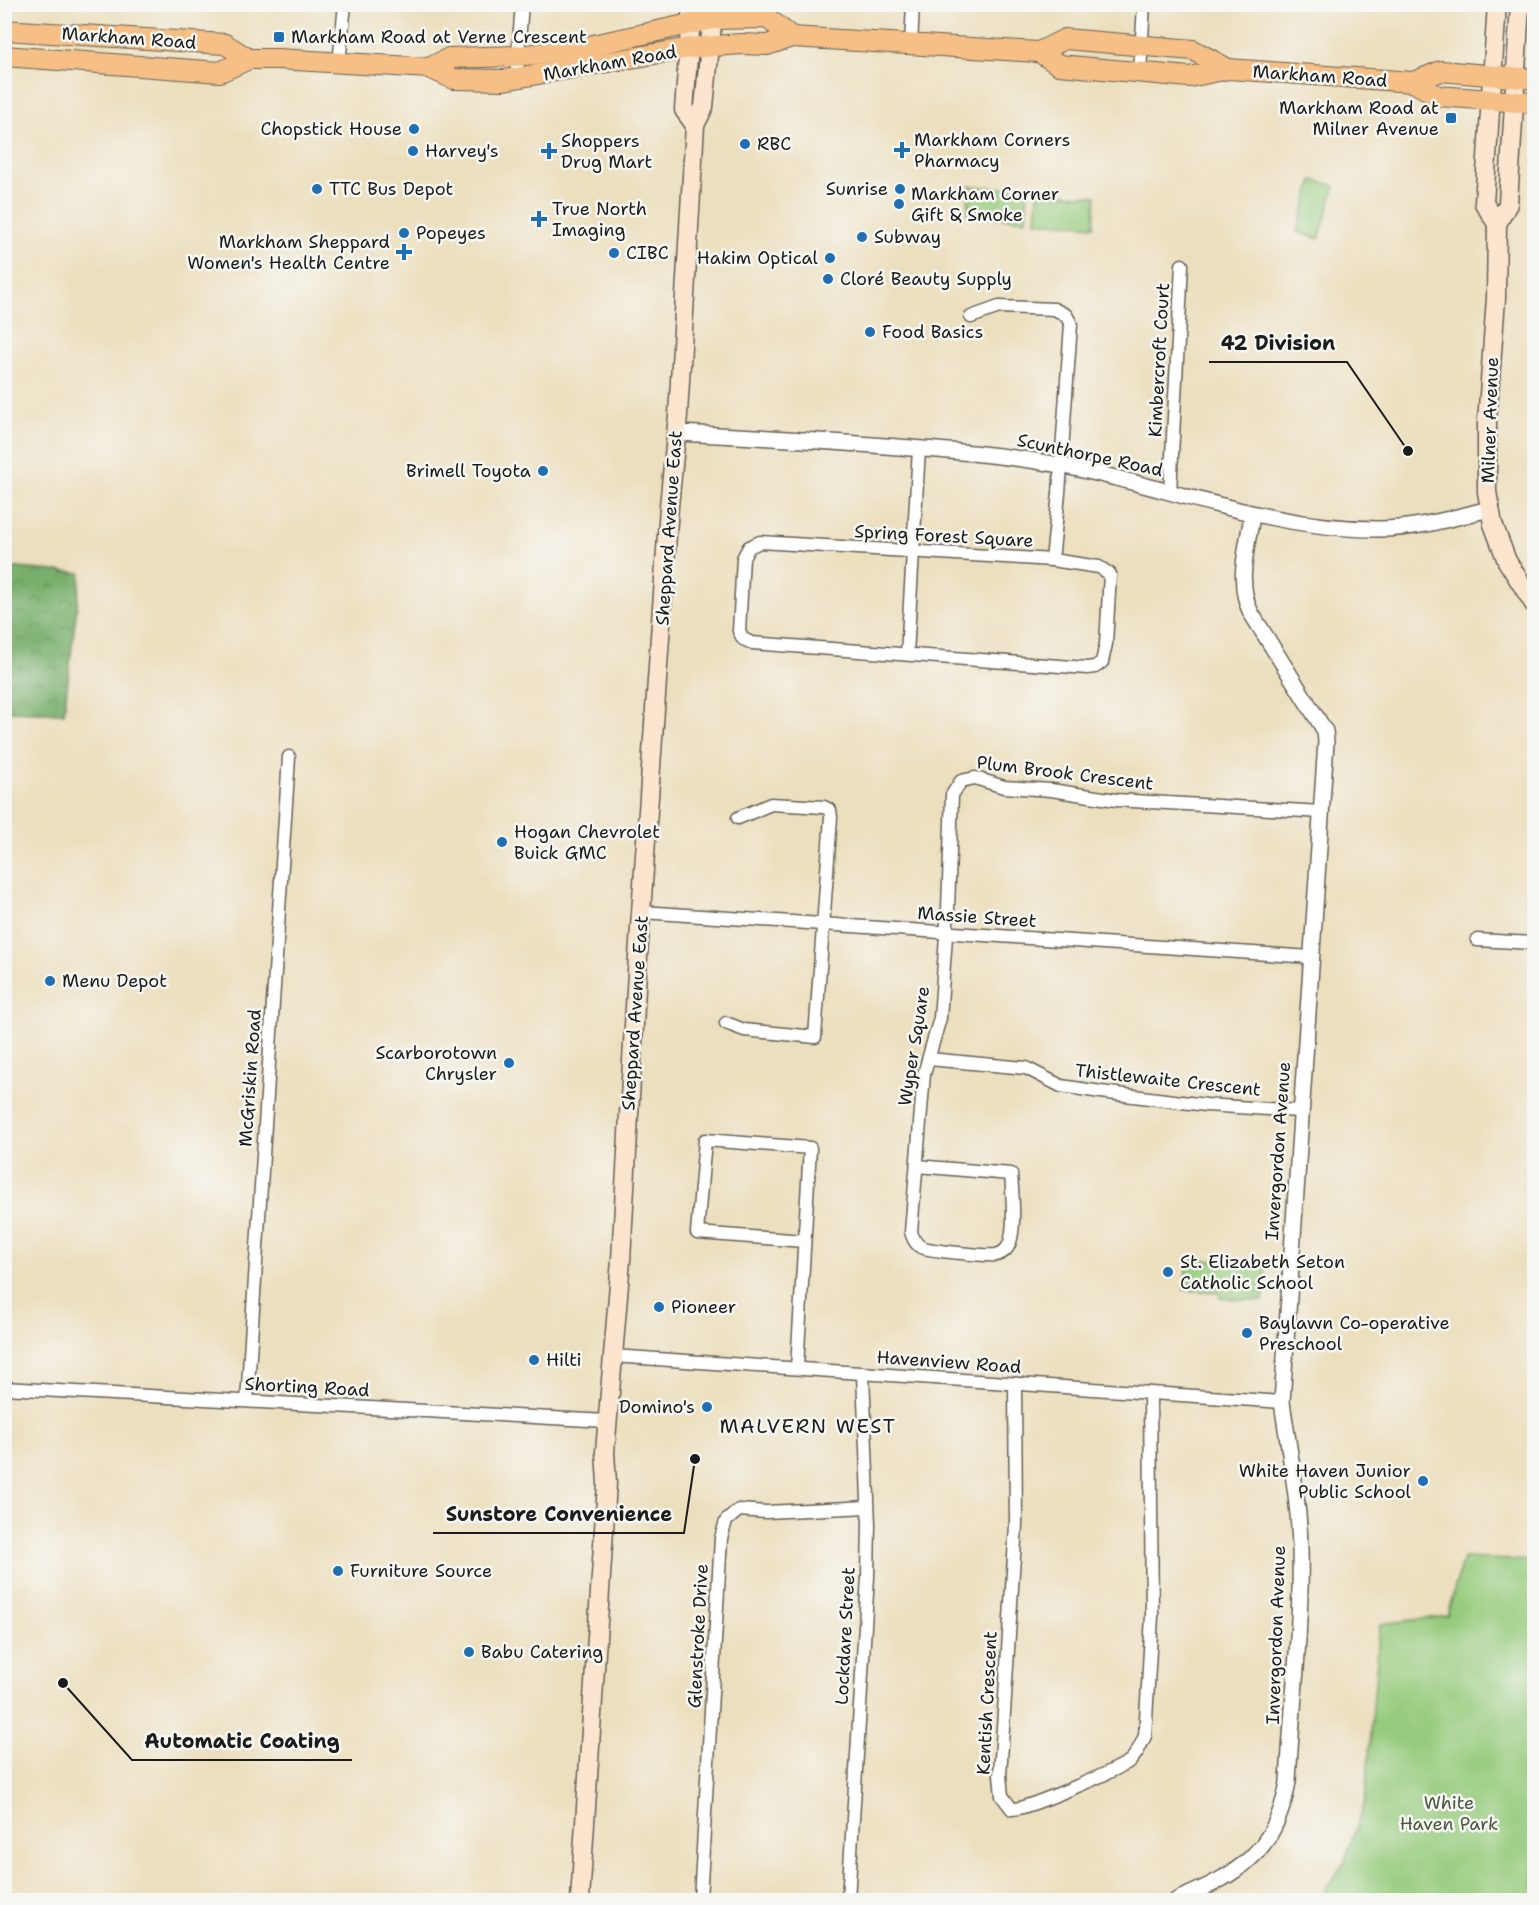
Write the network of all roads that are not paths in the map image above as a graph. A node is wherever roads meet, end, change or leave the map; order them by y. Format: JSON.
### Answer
{"nodes":[{"id":1,"x":345,"y":4,"type":"edge"},
{"id":2,"x":522,"y":4,"type":"edge"},
{"id":3,"x":913,"y":4,"type":"edge"},
{"id":4,"x":1144,"y":4,"type":"edge"},
{"id":5,"x":1497,"y":4,"type":"edge"},
{"id":6,"x":1520,"y":4,"type":"edge"},
{"id":7,"x":714,"y":12,"type":"edge"},
{"id":8,"x":692,"y":14,"type":"edge"},
{"id":9,"x":4,"y":30,"type":"edge"},
{"id":10,"x":792,"y":38,"type":"junction"},
{"id":11,"x":711,"y":45,"type":"junction"},
{"id":12,"x":911,"y":46,"type":"junction"},
{"id":13,"x":1142,"y":47,"type":"junction"},
{"id":14,"x":689,"y":48,"type":"junction"},
{"id":15,"x":1039,"y":52,"type":"junction"},
{"id":16,"x":4,"y":56,"type":"edge"},
{"id":17,"x":517,"y":56,"type":"junction"},
{"id":18,"x":249,"y":59,"type":"junction"},
{"id":19,"x":339,"y":63,"type":"junction"},
{"id":20,"x":429,"y":68,"type":"junction"},
{"id":21,"x":1228,"y":69,"type":"junction"},
{"id":22,"x":1140,"y":73,"type":"junction"},
{"id":23,"x":1492,"y":76,"type":"junction"},
{"id":24,"x":1525,"y":78,"type":"edge"},
{"id":25,"x":516,"y":79,"type":"junction"},
{"id":26,"x":1413,"y":82,"type":"junction"},
{"id":27,"x":1491,"y":101,"type":"junction"},
{"id":28,"x":1525,"y":102,"type":"edge"},
{"id":29,"x":695,"y":125,"type":"junction"},
{"id":30,"x":1497,"y":224,"type":"junction"},
{"id":31,"x":1182,"y":265,"type":"dead end"},
{"id":32,"x":971,"y":317,"type":"dead end"},
{"id":33,"x":676,"y":433,"type":"junction"},
{"id":34,"x":919,"y":448,"type":"junction"},
{"id":35,"x":1061,"y":465,"type":"junction"},
{"id":36,"x":1170,"y":493,"type":"junction"},
{"id":37,"x":1489,"y":509,"type":"junction"},
{"id":38,"x":1252,"y":516,"type":"junction"},
{"id":39,"x":914,"y":552,"type":"junction"},
{"id":40,"x":1052,"y":560,"type":"junction"},
{"id":41,"x":1534,"y":604,"type":"edge"},
{"id":42,"x":907,"y":654,"type":"junction"},
{"id":43,"x":290,"y":757,"type":"dead end"},
{"id":44,"x":1321,"y":813,"type":"junction"},
{"id":45,"x":738,"y":818,"type":"dead end"},
{"id":46,"x":642,"y":912,"type":"junction"},
{"id":47,"x":823,"y":925,"type":"junction"},
{"id":48,"x":946,"y":933,"type":"junction"},
{"id":49,"x":1477,"y":940,"type":"dead end"},
{"id":50,"x":1534,"y":943,"type":"edge"},
{"id":51,"x":1311,"y":957,"type":"junction"},
{"id":52,"x":726,"y":1023,"type":"dead end"},
{"id":53,"x":928,"y":1059,"type":"junction"},
{"id":54,"x":1300,"y":1111,"type":"junction"},
{"id":55,"x":917,"y":1166,"type":"junction"},
{"id":56,"x":804,"y":1241,"type":"junction"},
{"id":57,"x":613,"y":1356,"type":"junction"},
{"id":58,"x":796,"y":1367,"type":"junction"},
{"id":59,"x":863,"y":1374,"type":"junction"},
{"id":60,"x":1016,"y":1384,"type":"junction"},
{"id":61,"x":4,"y":1388,"type":"edge"},
{"id":62,"x":1150,"y":1394,"type":"junction"},
{"id":63,"x":247,"y":1401,"type":"junction"},
{"id":64,"x":1282,"y":1402,"type":"junction"},
{"id":65,"x":607,"y":1421,"type":"junction"},
{"id":66,"x":868,"y":1506,"type":"junction"},
{"id":67,"x":580,"y":1900,"type":"edge"},
{"id":68,"x":700,"y":1900,"type":"edge"},
{"id":69,"x":848,"y":1900,"type":"edge"},
{"id":70,"x":1177,"y":1900,"type":"edge"}],
"edges":[{"from":1,"to":19,"type":"street"},
{"from":2,"to":17,"type":"street"},
{"from":3,"to":12,"type":"street"},
{"from":4,"to":13,"type":"street"},
{"from":5,"to":23,"type":"main road","name":"Milner Avenue"},
{"from":6,"to":24,"type":"main road","name":"Milner Avenue"},
{"from":7,"to":8,"type":"main road","name":"Markham Road"},
{"from":7,"to":10,"type":"main road","name":"Markham Road"},
{"from":7,"to":11,"type":"main road","name":"Sheppard Avenue East"},
{"from":8,"to":14,"type":"main road","name":"Sheppard Avenue East"},
{"from":8,"to":17,"type":"main road","name":"Markham Road"},
{"from":9,"to":18,"type":"main road","name":"Markham Road"},
{"from":10,"to":11,"type":"main road","name":"Markham Road"},
{"from":10,"to":12,"type":"main road","name":"Markham Road"},
{"from":11,"to":14,"type":"main road","name":"Markham Road"},
{"from":11,"to":29,"type":"main road","name":"Sheppard Avenue East"},
{"from":12,"to":15,"type":"main road","name":"Markham Road"},
{"from":13,"to":15,"type":"main road","name":"Markham Road"},
{"from":13,"to":21,"type":"main road","name":"Markham Road"},
{"from":13,"to":22,"type":"street"},
{"from":14,"to":25,"type":"main road","name":"Markham Road"},
{"from":14,"to":29,"type":"main road","name":"Sheppard Avenue East"},
{"from":15,"to":22,"type":"main road","name":"Markham Road"},
{"from":16,"to":18,"type":"main road","name":"Markham Road"},
{"from":17,"to":20,"type":"main road","name":"Markham Road"},
{"from":17,"to":25,"type":"street"},
{"from":18,"to":19,"type":"main road","name":"Markham Road"},
{"from":19,"to":20,"type":"main road","name":"Markham Road"},
{"from":20,"to":25,"type":"main road","name":"Markham Road"},
{"from":21,"to":22,"type":"main road","name":"Markham Road"},
{"from":21,"to":26,"type":"main road","name":"Markham Road"},
{"from":23,"to":24,"type":"main road","name":"Markham Road"},
{"from":23,"to":26,"type":"main road","name":"Markham Road"},
{"from":23,"to":27,"type":"main road","name":"Milner Avenue"},
{"from":24,"to":28,"type":"main road","name":"Milner Avenue"},
{"from":26,"to":27,"type":"main road","name":"Markham Road"},
{"from":27,"to":28,"type":"main road","name":"Markham Road"},
{"from":27,"to":30,"type":"main road","name":"Milner Avenue"},
{"from":28,"to":30,"type":"main road","name":"Milner Avenue"},
{"from":29,"to":33,"type":"main road","name":"Sheppard Avenue East"},
{"from":30,"to":37,"type":"main road","name":"Milner Avenue"},
{"from":31,"to":36,"type":"street","name":"Kimbercroft Court"},
{"from":32,"to":35,"type":"street"},
{"from":33,"to":34,"type":"street","name":"Scunthorpe Road"},
{"from":33,"to":46,"type":"main road","name":"Sheppard Avenue East"},
{"from":34,"to":35,"type":"street","name":"Scunthorpe Road"},
{"from":34,"to":39,"type":"street"},
{"from":35,"to":36,"type":"street","name":"Scunthorpe Road"},
{"from":35,"to":40,"type":"street"},
{"from":36,"to":38,"type":"street","name":"Scunthorpe Road"},
{"from":37,"to":38,"type":"street","name":"Scunthorpe Road"},
{"from":37,"to":41,"type":"main road","name":"Milner Avenue"},
{"from":38,"to":44,"type":"street","name":"Invergordon Avenue"},
{"from":39,"to":40,"type":"street","name":"Spring Forest Square"},
{"from":39,"to":42,"type":"street"},
{"from":39,"to":42,"type":"street","name":"Spring Forest Square"},
{"from":40,"to":42,"type":"street","name":"Spring Forest Square"},
{"from":43,"to":63,"type":"street","name":"McGriskin Road"},
{"from":44,"to":48,"type":"street","name":"Plum Brook Crescent"},
{"from":44,"to":51,"type":"street","name":"Invergordon Avenue"},
{"from":45,"to":47,"type":"street"},
{"from":46,"to":47,"type":"street","name":"Massie Street"},
{"from":46,"to":57,"type":"main road","name":"Sheppard Avenue East"},
{"from":47,"to":48,"type":"street","name":"Massie Street"},
{"from":47,"to":52,"type":"street"},
{"from":48,"to":51,"type":"street","name":"Massie Street"},
{"from":48,"to":53,"type":"street","name":"Wyper Square"},
{"from":49,"to":50,"type":"street"},
{"from":51,"to":54,"type":"street","name":"Invergordon Avenue"},
{"from":53,"to":54,"type":"street","name":"Thistlewaite Crescent"},
{"from":53,"to":55,"type":"street","name":"Wyper Square"},
{"from":54,"to":64,"type":"street","name":"Invergordon Avenue"},
{"from":55,"to":55,"type":"street","name":"Wyper Square"},
{"from":56,"to":56,"type":"street"},
{"from":56,"to":58,"type":"street"},
{"from":57,"to":58,"type":"street","name":"Havenview Road"},
{"from":57,"to":65,"type":"main road","name":"Sheppard Avenue East"},
{"from":58,"to":59,"type":"street","name":"Havenview Road"},
{"from":59,"to":60,"type":"street","name":"Havenview Road"},
{"from":59,"to":66,"type":"street","name":"Lockdare Street"},
{"from":60,"to":62,"type":"street","name":"Havenview Road"},
{"from":60,"to":62,"type":"street","name":"Kentish Crescent"},
{"from":61,"to":63,"type":"street","name":"Shorting Road"},
{"from":62,"to":64,"type":"street","name":"Havenview Road"},
{"from":63,"to":65,"type":"street","name":"Shorting Road"},
{"from":64,"to":70,"type":"street","name":"Invergordon Avenue"},
{"from":65,"to":67,"type":"main road","name":"Sheppard Avenue East"},
{"from":66,"to":68,"type":"street","name":"Glenstroke Drive"},
{"from":66,"to":69,"type":"street","name":"Lockdare Street"}]}
